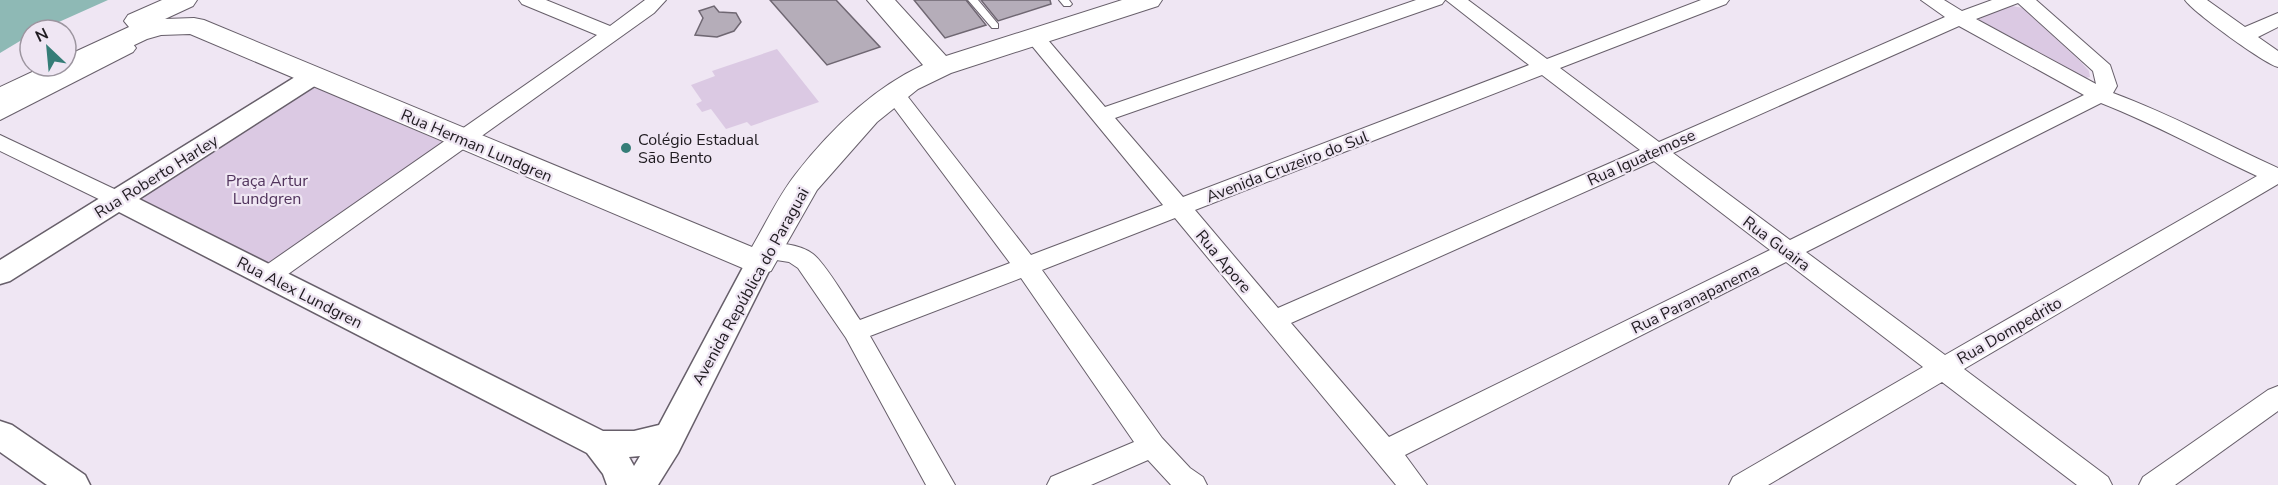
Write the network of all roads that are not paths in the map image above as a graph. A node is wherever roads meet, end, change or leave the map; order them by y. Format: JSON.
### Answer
{"nodes":[{"id":1,"x":529,"y":0,"type":"edge"},
{"id":2,"x":656,"y":0,"type":"edge"},
{"id":3,"x":880,"y":0,"type":"edge"},
{"id":4,"x":973,"y":0,"type":"edge"},
{"id":5,"x":1149,"y":0,"type":"edge"},
{"id":6,"x":1435,"y":0,"type":"edge"},
{"id":7,"x":1456,"y":0,"type":"edge"},
{"id":8,"x":1719,"y":0,"type":"edge"},
{"id":9,"x":1931,"y":0,"type":"edge"},
{"id":10,"x":2010,"y":0,"type":"edge"},
{"id":11,"x":2025,"y":0,"type":"edge"},
{"id":12,"x":2195,"y":0,"type":"edge"},
{"id":13,"x":195,"y":9,"type":"edge"},
{"id":14,"x":1960,"y":18,"type":"junction"},
{"id":15,"x":2278,"y":19,"type":"edge"},
{"id":16,"x":996,"y":26,"type":"dead end"},
{"id":17,"x":612,"y":34,"type":"junction"},
{"id":18,"x":2243,"y":36,"type":"junction"},
{"id":19,"x":1035,"y":37,"type":"junction"},
{"id":20,"x":144,"y":38,"type":"dead end"},
{"id":21,"x":80,"y":52,"type":"edge"},
{"id":22,"x":2278,"y":61,"type":"edge"},
{"id":23,"x":941,"y":66,"type":"junction"},
{"id":24,"x":1544,"y":67,"type":"junction"},
{"id":25,"x":312,"y":77,"type":"junction"},
{"id":26,"x":20,"y":78,"type":"edge"},
{"id":27,"x":0,"y":88,"type":"edge"},
{"id":28,"x":894,"y":93,"type":"junction"},
{"id":29,"x":2100,"y":95,"type":"junction"},
{"id":30,"x":0,"y":98,"type":"edge"},
{"id":31,"x":0,"y":114,"type":"edge"},
{"id":32,"x":1102,"y":115,"type":"junction"},
{"id":33,"x":465,"y":139,"type":"junction"},
{"id":34,"x":0,"y":142,"type":"edge"},
{"id":35,"x":1656,"y":151,"type":"junction"},
{"id":36,"x":2277,"y":177,"type":"edge"},
{"id":37,"x":119,"y":200,"type":"junction"},
{"id":38,"x":1180,"y":208,"type":"junction"},
{"id":39,"x":1789,"y":252,"type":"junction"},
{"id":40,"x":763,"y":257,"type":"junction"},
{"id":41,"x":1026,"y":266,"type":"junction"},
{"id":42,"x":0,"y":274,"type":"edge"},
{"id":43,"x":268,"y":276,"type":"junction"},
{"id":44,"x":1274,"y":320,"type":"junction"},
{"id":45,"x":855,"y":332,"type":"junction"},
{"id":46,"x":1943,"y":368,"type":"junction"},
{"id":47,"x":2278,"y":398,"type":"edge"},
{"id":48,"x":0,"y":434,"type":"edge"},
{"id":49,"x":669,"y":436,"type":"junction"},
{"id":50,"x":599,"y":444,"type":"junction"},
{"id":51,"x":1152,"y":446,"type":"junction"},
{"id":52,"x":1385,"y":452,"type":"junction"},
{"id":53,"x":73,"y":485,"type":"edge"},
{"id":54,"x":624,"y":485,"type":"edge"},
{"id":55,"x":639,"y":485,"type":"edge"},
{"id":56,"x":941,"y":485,"type":"edge"},
{"id":57,"x":1061,"y":485,"type":"edge"},
{"id":58,"x":1193,"y":485,"type":"edge"},
{"id":59,"x":1413,"y":485,"type":"edge"},
{"id":60,"x":1743,"y":485,"type":"edge"},
{"id":61,"x":2098,"y":485,"type":"edge"},
{"id":62,"x":2153,"y":485,"type":"edge"}],
"edges":[{"from":1,"to":17,"type":"street"},
{"from":2,"to":17,"type":"street"},
{"from":3,"to":23,"type":"main road"},
{"from":4,"to":16,"type":"lane"},
{"from":5,"to":19,"type":"main road","name":"Avenida República do Paraguai"},
{"from":6,"to":32,"type":"street"},
{"from":7,"to":24,"type":"street","name":"Rua Guaira"},
{"from":8,"to":24,"type":"street","name":"Avenida Cruzeiro do Sul"},
{"from":9,"to":14,"type":"street"},
{"from":10,"to":14,"type":"street","name":"Rua Iguatemose"},
{"from":11,"to":29,"type":"street"},
{"from":12,"to":18,"type":"street"},
{"from":13,"to":21,"type":"main road","name":"Rua Herman Lundgren"},
{"from":13,"to":25,"type":"main road","name":"Rua Herman Lundgren"},
{"from":14,"to":29,"type":"street"},
{"from":14,"to":35,"type":"street","name":"Rua Iguatemose"},
{"from":15,"to":18,"type":"street"},
{"from":17,"to":33,"type":"street"},
{"from":18,"to":22,"type":"street"},
{"from":19,"to":23,"type":"main road","name":"Avenida República do Paraguai"},
{"from":19,"to":32,"type":"street","name":"Rua Apore"},
{"from":20,"to":31,"type":"street"},
{"from":21,"to":30,"type":"main road","name":"Rua Herman Lundgren"},
{"from":23,"to":28,"type":"main road","name":"Avenida República do Paraguai"},
{"from":24,"to":35,"type":"street","name":"Rua Guaira"},
{"from":24,"to":38,"type":"street","name":"Avenida Cruzeiro do Sul"},
{"from":25,"to":33,"type":"main road","name":"Rua Herman Lundgren"},
{"from":25,"to":37,"type":"street","name":"Rua Roberto Harley"},
{"from":26,"to":27,"type":"main road"},
{"from":28,"to":40,"type":"main road","name":"Avenida República do Paraguai"},
{"from":28,"to":41,"type":"street"},
{"from":29,"to":36,"type":"street"},
{"from":29,"to":39,"type":"street","name":"Rua Paranapanema"},
{"from":32,"to":38,"type":"street","name":"Rua Apore"},
{"from":33,"to":40,"type":"main road","name":"Rua Herman Lundgren"},
{"from":33,"to":43,"type":"street"},
{"from":34,"to":37,"type":"street","name":"Rua Alex Lundgren"},
{"from":35,"to":39,"type":"street","name":"Rua Guaira"},
{"from":35,"to":44,"type":"street","name":"Rua Iguatemose"},
{"from":36,"to":46,"type":"street","name":"Rua Dompedrito"},
{"from":37,"to":42,"type":"street","name":"Rua Roberto Harley"},
{"from":37,"to":43,"type":"street","name":"Rua Alex Lundgren"},
{"from":38,"to":41,"type":"street","name":"Avenida Cruzeiro do Sul"},
{"from":38,"to":44,"type":"street","name":"Rua Apore"},
{"from":39,"to":46,"type":"street","name":"Rua Guaira"},
{"from":39,"to":52,"type":"street","name":"Rua Paranapanema"},
{"from":40,"to":45,"type":"street"},
{"from":40,"to":49,"type":"street","name":"Avenida República do Paraguai"},
{"from":41,"to":45,"type":"street","name":"Avenida Cruzeiro do Sul"},
{"from":41,"to":51,"type":"street"},
{"from":43,"to":50,"type":"street","name":"Rua Alex Lundgren"},
{"from":44,"to":52,"type":"street","name":"Rua Apore"},
{"from":45,"to":56,"type":"street"},
{"from":46,"to":60,"type":"street","name":"Rua Dompedrito"},
{"from":46,"to":61,"type":"street","name":"Rua Guaira"},
{"from":47,"to":62,"type":"street"},
{"from":48,"to":53,"type":"street"},
{"from":49,"to":50,"type":"street","name":"Rua Alex Lundgren"},
{"from":49,"to":55,"type":"street","name":"Avenida República do Paraguai"},
{"from":50,"to":54,"type":"street","name":"Rua Alex Lundgren"},
{"from":51,"to":57,"type":"street"},
{"from":51,"to":58,"type":"street"},
{"from":52,"to":59,"type":"street","name":"Rua Apore"}]}
